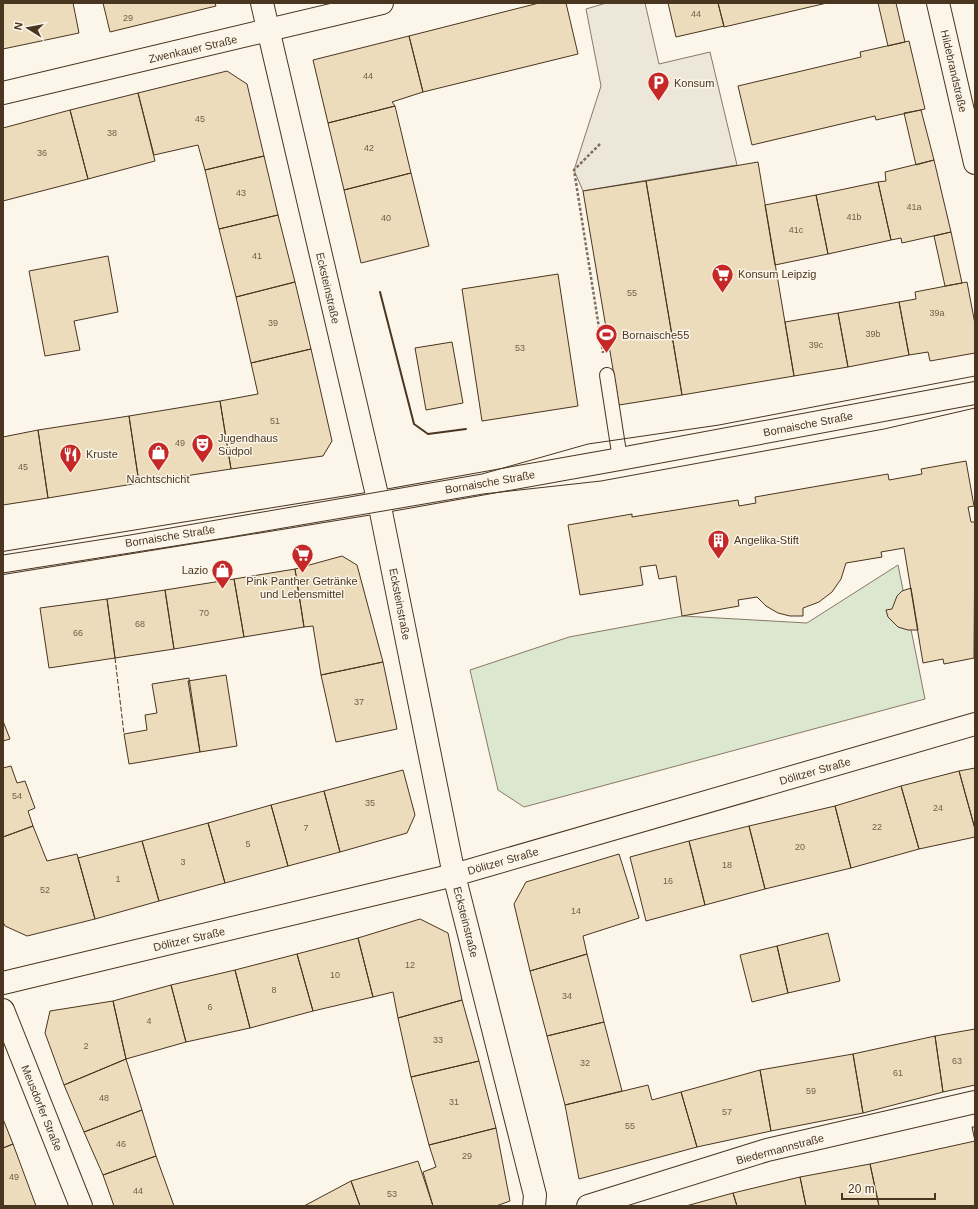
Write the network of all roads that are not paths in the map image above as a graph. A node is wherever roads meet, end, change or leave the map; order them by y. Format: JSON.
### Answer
{"nodes":[{"id":1,"x":262,"y":3,"type":"edge"},
{"id":2,"x":382,"y":3,"type":"edge"},
{"id":3,"x":938,"y":3,"type":"edge"},
{"id":4,"x":268,"y":31,"type":"junction"},
{"id":5,"x":3,"y":93,"type":"edge"},
{"id":6,"x":975,"y":162,"type":"edge"},
{"id":7,"x":607,"y":375,"type":"road end"},
{"id":8,"x":975,"y":393,"type":"edge"},
{"id":9,"x":620,"y":459,"type":"junction"},
{"id":10,"x":379,"y":502,"type":"junction"},
{"id":11,"x":3,"y":563,"type":"edge"},
{"id":12,"x":975,"y":724,"type":"edge"},
{"id":13,"x":454,"y":875,"type":"junction"},
{"id":14,"x":3,"y":983,"type":"edge"},
{"id":15,"x":3,"y":1010,"type":"edge"},
{"id":16,"x":975,"y":1102,"type":"edge"},
{"id":17,"x":80,"y":1206,"type":"edge"},
{"id":18,"x":534,"y":1206,"type":"edge"},
{"id":19,"x":588,"y":1206,"type":"edge"}],
"edges":[{"from":1,"to":4,"type":"street","name":"Ecksteinstraße"},
{"from":2,"to":4,"type":"street","name":"Zwenkauer Straße"},
{"from":3,"to":6,"type":"street","name":"Hildebrandstraße"},
{"from":4,"to":5,"type":"street","name":"Zwenkauer Straße"},
{"from":4,"to":10,"type":"street","name":"Ecksteinstraße"},
{"from":7,"to":9,"type":"lane"},
{"from":8,"to":9,"type":"street","name":"Bornaische Straße"},
{"from":9,"to":10,"type":"street","name":"Bornaische Straße"},
{"from":10,"to":11,"type":"street","name":"Bornaische Straße"},
{"from":10,"to":13,"type":"street","name":"Ecksteinstraße"},
{"from":12,"to":13,"type":"street","name":"Dölitzer Straße"},
{"from":13,"to":14,"type":"street","name":"Dölitzer Straße"},
{"from":13,"to":18,"type":"street","name":"Ecksteinstraße"},
{"from":15,"to":17,"type":"street","name":"Meusdorfer Straße"},
{"from":16,"to":19,"type":"street","name":"Biedermannstraße"}]}
